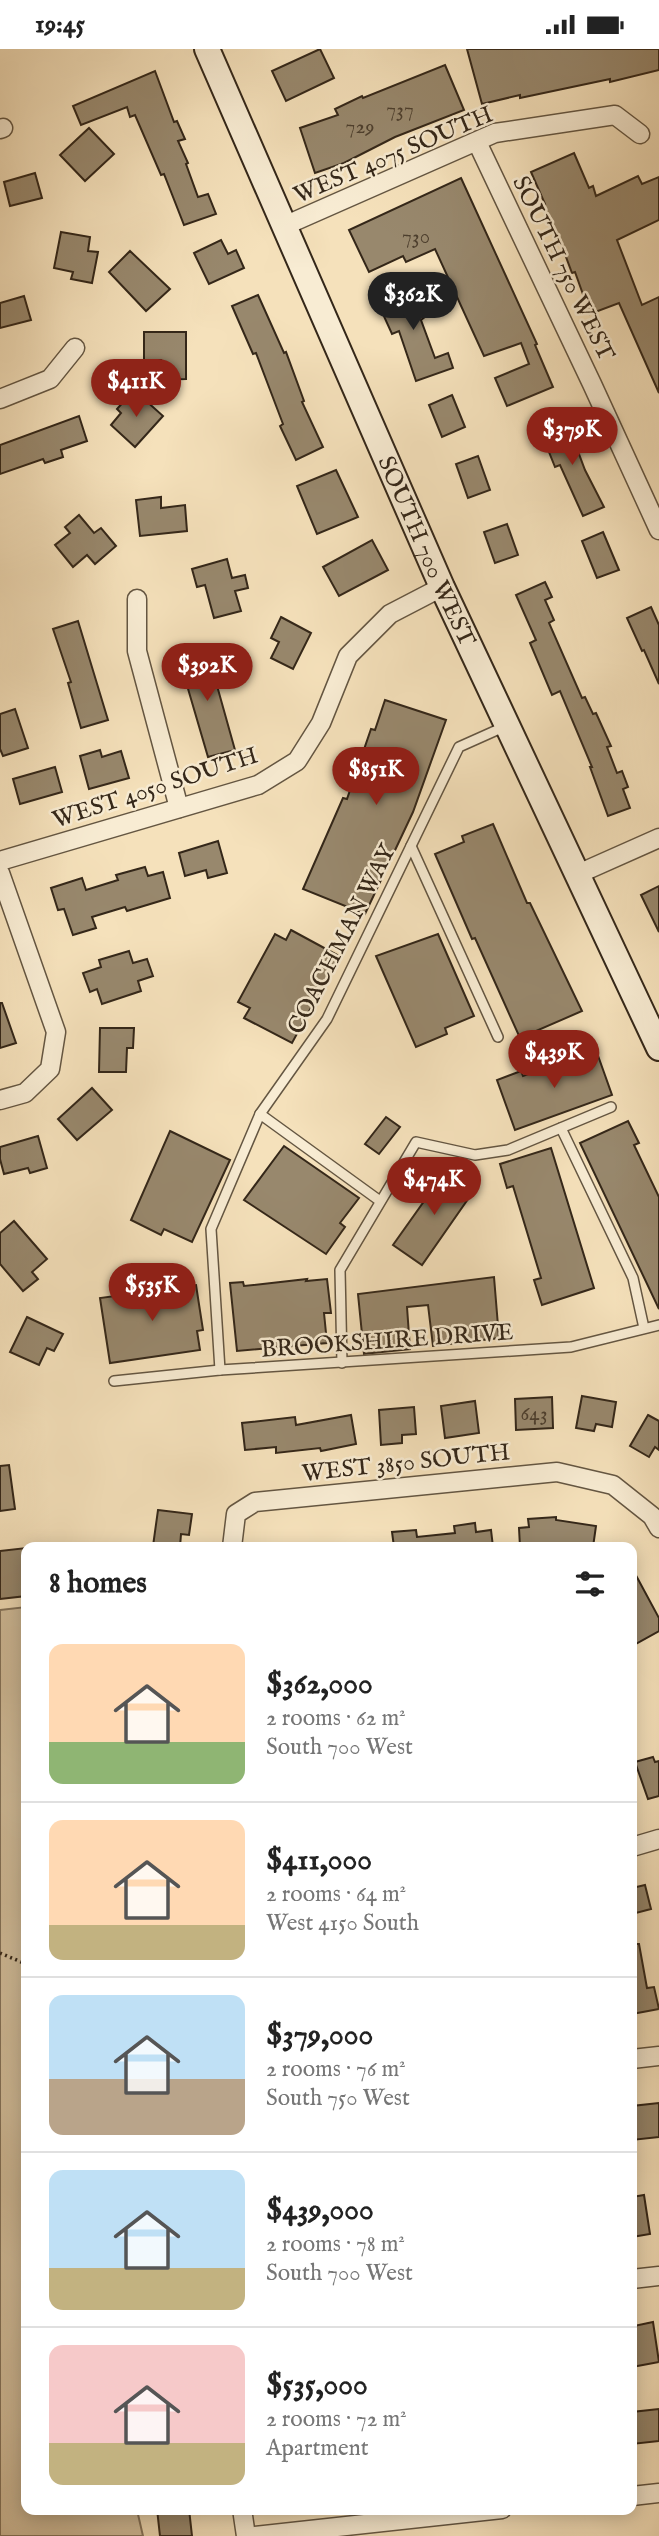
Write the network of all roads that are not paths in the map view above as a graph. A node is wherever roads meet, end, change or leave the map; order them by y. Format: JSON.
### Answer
{"nodes":[{"id":1,"x":213,"y":51,"type":"edge"},
{"id":2,"x":639,"y":134,"type":"dead end"},
{"id":3,"x":477,"y":142,"type":"junction"},
{"id":4,"x":285,"y":226,"type":"junction"},
{"id":5,"x":75,"y":348,"type":"dead end"},
{"id":6,"x":0,"y":399,"type":"edge"},
{"id":7,"x":659,"y":530,"type":"edge"},
{"id":8,"x":442,"y":587,"type":"junction"},
{"id":9,"x":137,"y":599,"type":"dead end"},
{"id":10,"x":508,"y":725,"type":"junction"},
{"id":11,"x":178,"y":809,"type":"junction"},
{"id":12,"x":659,"y":838,"type":"edge"},
{"id":13,"x":411,"y":846,"type":"junction"},
{"id":14,"x":0,"y":861,"type":"edge"},
{"id":15,"x":0,"y":873,"type":"edge"},
{"id":16,"x":578,"y":874,"type":"junction"},
{"id":17,"x":498,"y":1037,"type":"dead end"},
{"id":18,"x":659,"y":1048,"type":"edge"},
{"id":19,"x":0,"y":1100,"type":"edge"},
{"id":20,"x":611,"y":1107,"type":"dead end"},
{"id":21,"x":260,"y":1114,"type":"junction"},
{"id":22,"x":561,"y":1128,"type":"junction"},
{"id":23,"x":380,"y":1201,"type":"junction"},
{"id":24,"x":659,"y":1325,"type":"edge"},
{"id":25,"x":644,"y":1328,"type":"junction"},
{"id":26,"x":342,"y":1363,"type":"junction"},
{"id":27,"x":220,"y":1370,"type":"junction"},
{"id":28,"x":114,"y":1381,"type":"dead end"},
{"id":29,"x":659,"y":1528,"type":"edge"},
{"id":30,"x":232,"y":1542,"type":"edge"},
{"id":31,"x":659,"y":1839,"type":"edge"},
{"id":32,"x":637,"y":1846,"type":"edge"},
{"id":33,"x":659,"y":2056,"type":"edge"},
{"id":34,"x":637,"y":2058,"type":"edge"},
{"id":35,"x":659,"y":2276,"type":"edge"},
{"id":36,"x":637,"y":2278,"type":"edge"},
{"id":37,"x":659,"y":2493,"type":"edge"},
{"id":38,"x":637,"y":2495,"type":"edge"},
{"id":39,"x":243,"y":2515,"type":"edge"},
{"id":40,"x":447,"y":2515,"type":"edge"},
{"id":41,"x":246,"y":2536,"type":"edge"},
{"id":42,"x":255,"y":2536,"type":"edge"}],
"edges":[{"from":1,"to":4,"type":"street","name":"SOUTH 700 WEST"},
{"from":2,"to":3,"type":"street","name":"WEST 4075 SOUTH"},
{"from":3,"to":4,"type":"street","name":"WEST 4075 SOUTH"},
{"from":3,"to":7,"type":"street","name":"SOUTH 750 WEST"},
{"from":4,"to":8,"type":"street","name":"SOUTH 700 WEST"},
{"from":5,"to":6,"type":"street"},
{"from":8,"to":10,"type":"street","name":"SOUTH 700 WEST"},
{"from":8,"to":11,"type":"street","name":"WEST 4050 SOUTH"},
{"from":9,"to":11,"type":"street"},
{"from":10,"to":13,"type":"lane","name":"COACHMAN WAY"},
{"from":10,"to":16,"type":"street","name":"SOUTH 700 WEST"},
{"from":11,"to":14,"type":"street","name":"WEST 4050 SOUTH"},
{"from":12,"to":16,"type":"street"},
{"from":13,"to":17,"type":"lane"},
{"from":13,"to":21,"type":"lane","name":"COACHMAN WAY"},
{"from":15,"to":19,"type":"street"},
{"from":16,"to":18,"type":"street","name":"SOUTH 700 WEST"},
{"from":20,"to":22,"type":"lane"},
{"from":21,"to":23,"type":"lane"},
{"from":21,"to":27,"type":"lane","name":"COACHMAN WAY"},
{"from":22,"to":23,"type":"lane"},
{"from":22,"to":25,"type":"lane"},
{"from":23,"to":26,"type":"lane"},
{"from":24,"to":25,"type":"lane","name":"BROOKSHIRE DRIVE"},
{"from":25,"to":26,"type":"lane","name":"BROOKSHIRE DRIVE"},
{"from":26,"to":27,"type":"lane","name":"BROOKSHIRE DRIVE"},
{"from":27,"to":28,"type":"lane","name":"BROOKSHIRE DRIVE"},
{"from":29,"to":30,"type":"street","name":"WEST 3850 SOUTH"},
{"from":31,"to":32,"type":"street"},
{"from":33,"to":34,"type":"street"},
{"from":35,"to":36,"type":"street"},
{"from":37,"to":38,"type":"street"},
{"from":39,"to":41,"type":"street"},
{"from":40,"to":42,"type":"street"}]}
